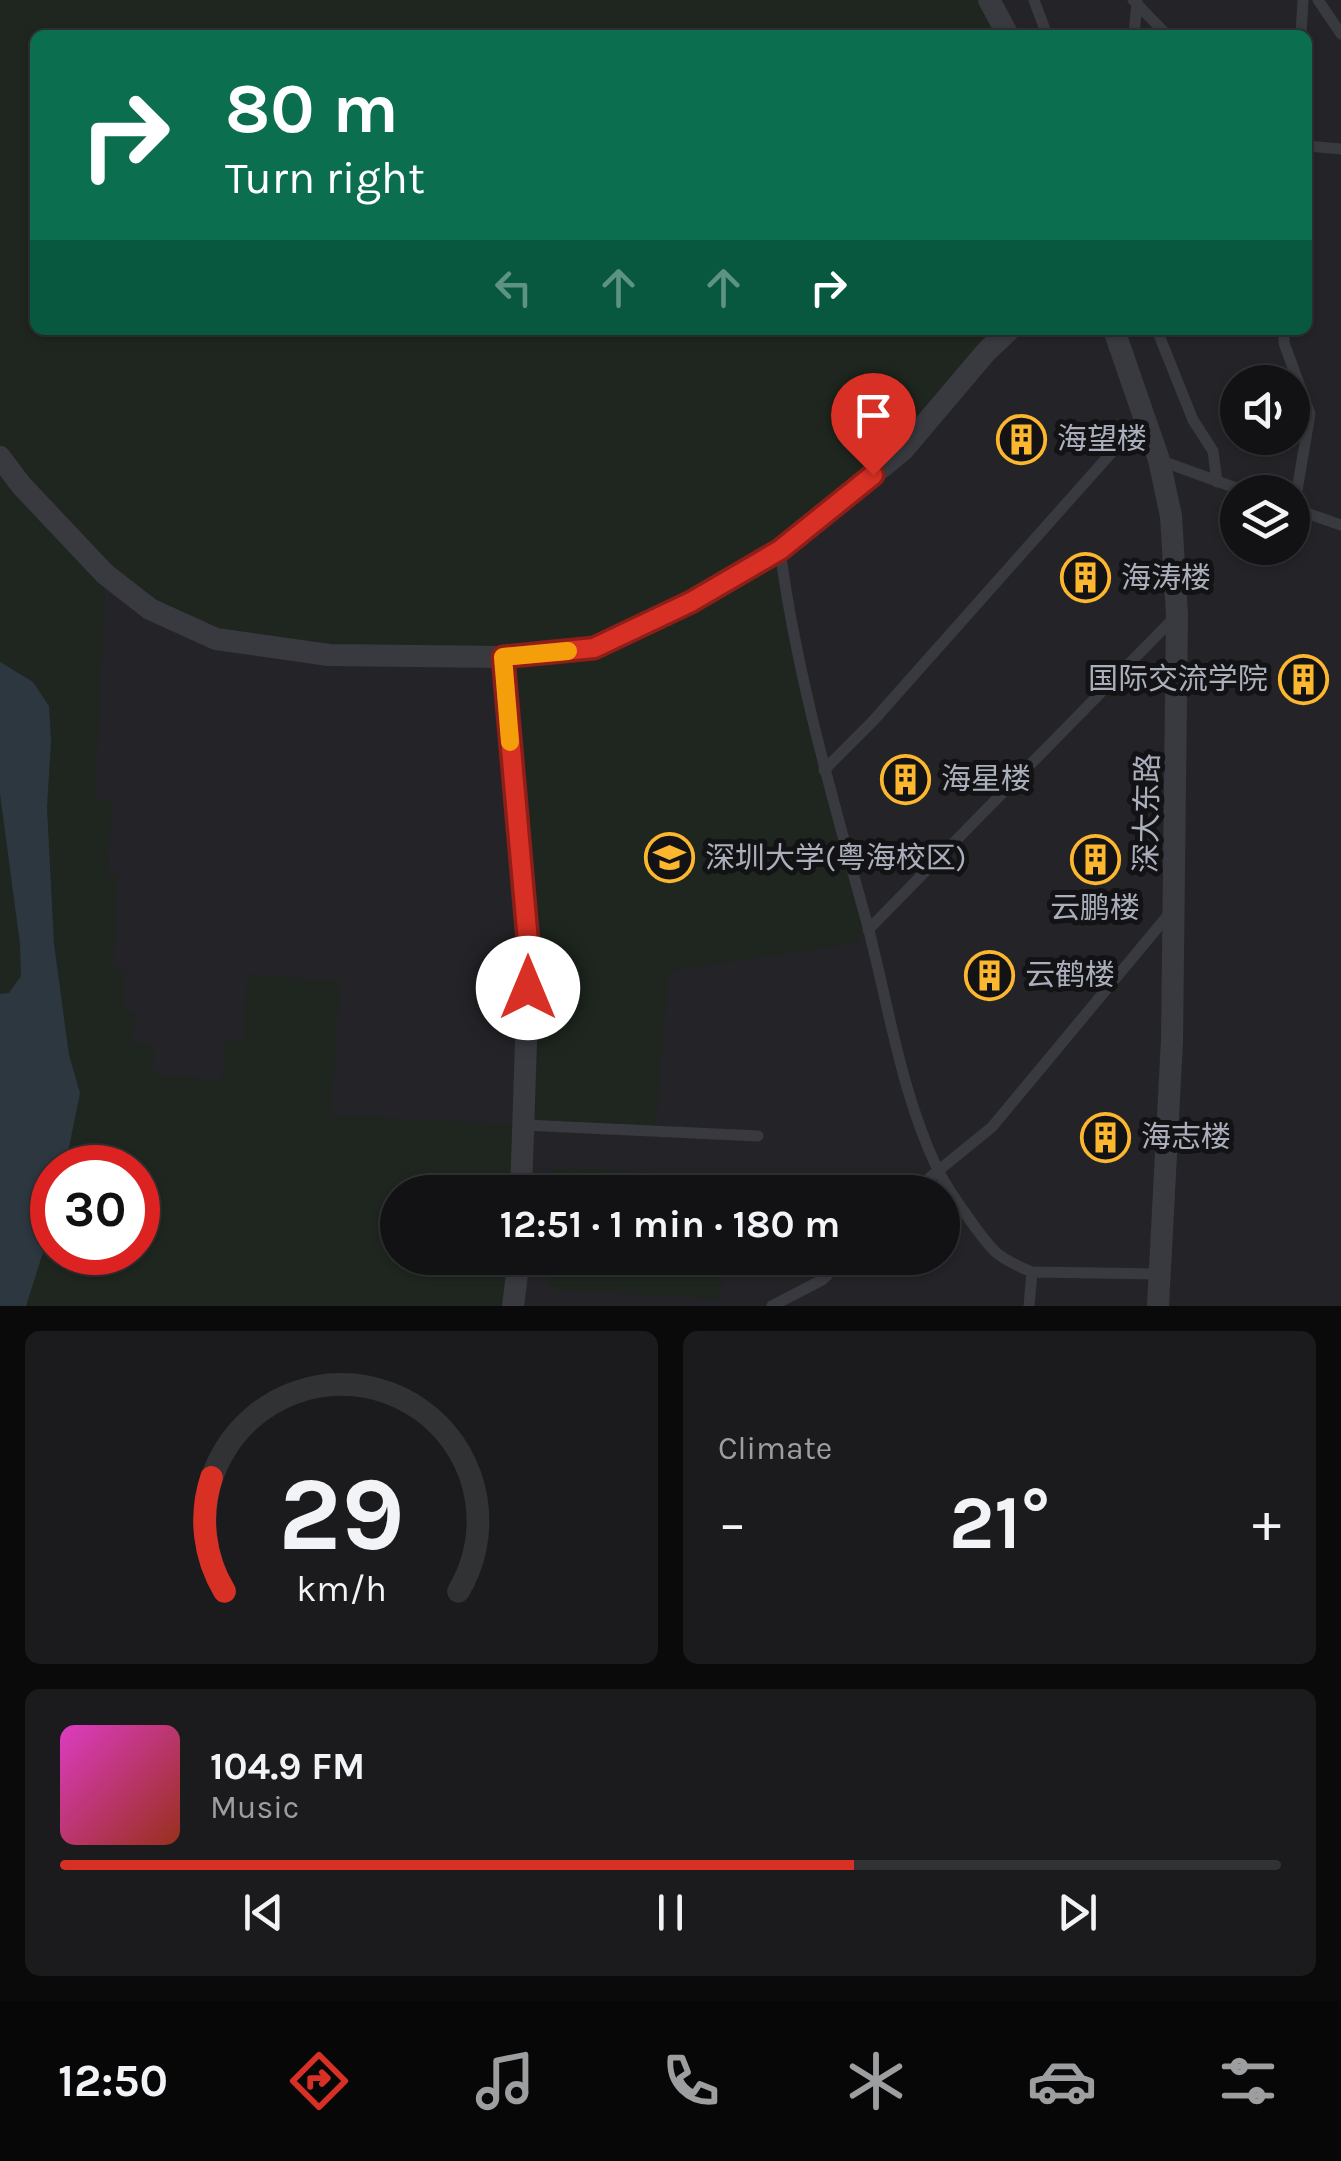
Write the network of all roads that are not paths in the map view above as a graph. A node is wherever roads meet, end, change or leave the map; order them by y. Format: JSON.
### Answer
{"nodes":[{"id":1,"x":989,"y":0,"type":"edge"},
{"id":2,"x":1034,"y":0,"type":"edge"},
{"id":3,"x":1304,"y":0,"type":"edge"},
{"id":4,"x":1318,"y":0,"type":"edge"},
{"id":5,"x":1136,"y":1,"type":"edge"},
{"id":6,"x":1005,"y":30,"type":"edge"},
{"id":7,"x":1045,"y":30,"type":"edge"},
{"id":8,"x":1134,"y":30,"type":"edge"},
{"id":9,"x":1162,"y":30,"type":"edge"},
{"id":10,"x":1301,"y":30,"type":"edge"},
{"id":11,"x":1341,"y":34,"type":"edge"},
{"id":12,"x":1312,"y":146,"type":"edge"},
{"id":13,"x":1341,"y":149,"type":"edge"},
{"id":14,"x":1004,"y":335,"type":"edge"},
{"id":15,"x":1116,"y":335,"type":"edge"},
{"id":16,"x":1159,"y":335,"type":"edge"},
{"id":17,"x":1284,"y":335,"type":"edge"},
{"id":18,"x":1144,"y":416,"type":"junction"},
{"id":19,"x":0,"y":458,"type":"edge"},
{"id":20,"x":1159,"y":460,"type":"junction"},
{"id":21,"x":1299,"y":475,"type":"edge"},
{"id":22,"x":1216,"y":482,"type":"junction"},
{"id":23,"x":1220,"y":483,"type":"edge"},
{"id":24,"x":1310,"y":514,"type":"edge"},
{"id":25,"x":1341,"y":525,"type":"edge"},
{"id":26,"x":780,"y":550,"type":"junction"},
{"id":27,"x":1178,"y":615,"type":"junction"},
{"id":28,"x":503,"y":657,"type":"junction"},
{"id":29,"x":824,"y":770,"type":"junction"},
{"id":30,"x":1175,"y":907,"type":"junction"},
{"id":31,"x":868,"y":930,"type":"junction"},
{"id":32,"x":524,"y":1125,"type":"junction"},
{"id":33,"x":758,"y":1136,"type":"dead end"},
{"id":34,"x":938,"y":1170,"type":"junction"},
{"id":35,"x":522,"y":1175,"type":"edge"},
{"id":36,"x":932,"y":1175,"type":"edge"},
{"id":37,"x":1032,"y":1272,"type":"junction"},
{"id":38,"x":1161,"y":1274,"type":"junction"},
{"id":39,"x":517,"y":1275,"type":"edge"},
{"id":40,"x":827,"y":1275,"type":"edge"},
{"id":41,"x":513,"y":1306,"type":"edge"},
{"id":42,"x":772,"y":1306,"type":"edge"},
{"id":43,"x":1029,"y":1306,"type":"edge"},
{"id":44,"x":1158,"y":1306,"type":"edge"}],
"edges":[{"from":1,"to":6,"type":"street"},
{"from":2,"to":7,"type":"lane"},
{"from":3,"to":10,"type":"lane"},
{"from":4,"to":11,"type":"lane"},
{"from":5,"to":8,"type":"lane"},
{"from":5,"to":9,"type":"lane"},
{"from":12,"to":13,"type":"lane"},
{"from":14,"to":26,"type":"street"},
{"from":15,"to":18,"type":"street","name":"深大东路"},
{"from":16,"to":22,"type":"lane"},
{"from":17,"to":21,"type":"lane"},
{"from":18,"to":20,"type":"street","name":"深大东路"},
{"from":18,"to":29,"type":"lane"},
{"from":19,"to":28,"type":"street"},
{"from":20,"to":22,"type":"lane"},
{"from":20,"to":27,"type":"street","name":"深大东路"},
{"from":22,"to":23,"type":"lane"},
{"from":24,"to":25,"type":"lane"},
{"from":26,"to":28,"type":"street"},
{"from":26,"to":29,"type":"lane"},
{"from":27,"to":30,"type":"street","name":"深大东路"},
{"from":27,"to":31,"type":"lane"},
{"from":28,"to":32,"type":"street"},
{"from":29,"to":31,"type":"lane"},
{"from":30,"to":34,"type":"lane"},
{"from":30,"to":38,"type":"street","name":"深大东路"},
{"from":31,"to":34,"type":"lane"},
{"from":32,"to":33,"type":"lane"},
{"from":32,"to":35,"type":"street"},
{"from":34,"to":36,"type":"lane"},
{"from":34,"to":37,"type":"lane"},
{"from":37,"to":38,"type":"lane"},
{"from":37,"to":43,"type":"lane"},
{"from":38,"to":44,"type":"street","name":"深大东路"},
{"from":39,"to":41,"type":"street"},
{"from":40,"to":42,"type":"lane"}]}
